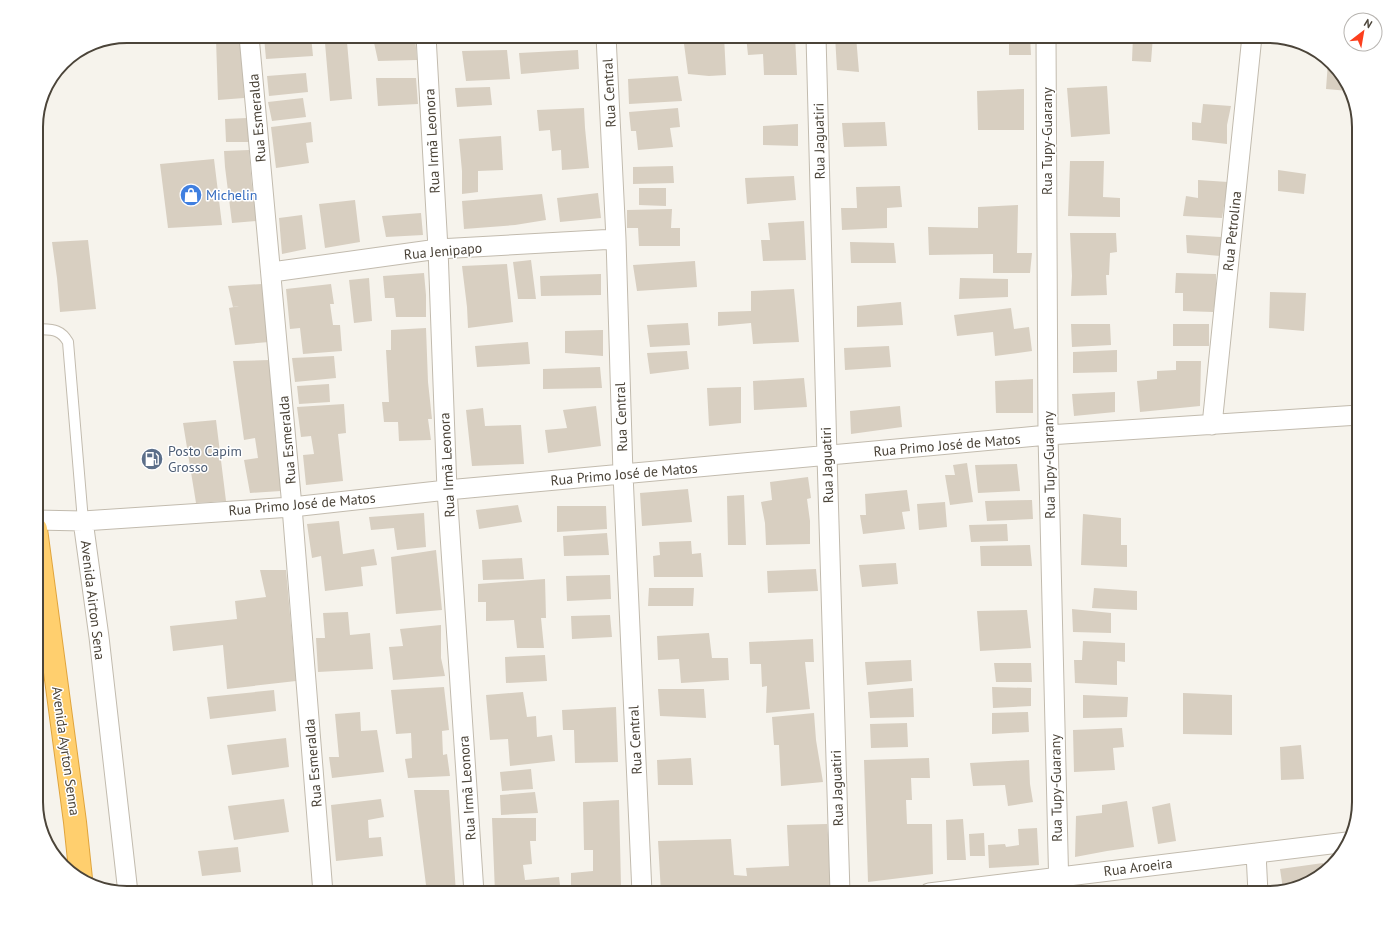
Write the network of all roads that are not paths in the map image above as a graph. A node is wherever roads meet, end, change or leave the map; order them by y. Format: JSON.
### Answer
{"nodes":[{"id":1,"x":250,"y":43,"type":"edge"},
{"id":2,"x":426,"y":43,"type":"edge"},
{"id":3,"x":606,"y":43,"type":"edge"},
{"id":4,"x":816,"y":43,"type":"edge"},
{"id":5,"x":1046,"y":43,"type":"edge"},
{"id":6,"x":1251,"y":43,"type":"edge"},
{"id":7,"x":616,"y":239,"type":"junction"},
{"id":8,"x":438,"y":249,"type":"junction"},
{"id":9,"x":272,"y":272,"type":"junction"},
{"id":10,"x":43,"y":330,"type":"edge"},
{"id":11,"x":1352,"y":415,"type":"edge"},
{"id":12,"x":1212,"y":425,"type":"junction"},
{"id":13,"x":1048,"y":435,"type":"junction"},
{"id":14,"x":827,"y":456,"type":"junction"},
{"id":15,"x":623,"y":474,"type":"junction"},
{"id":16,"x":447,"y":490,"type":"junction"},
{"id":17,"x":292,"y":507,"type":"junction"},
{"id":18,"x":43,"y":520,"type":"edge"},
{"id":19,"x":83,"y":520,"type":"junction"},
{"id":20,"x":43,"y":582,"type":"edge"},
{"id":21,"x":1341,"y":843,"type":"edge"},
{"id":22,"x":1256,"y":853,"type":"junction"},
{"id":23,"x":80,"y":872,"type":"edge"},
{"id":24,"x":1059,"y":885,"type":"edge"},
{"id":25,"x":127,"y":886,"type":"edge"},
{"id":26,"x":322,"y":886,"type":"edge"},
{"id":27,"x":474,"y":886,"type":"edge"},
{"id":28,"x":642,"y":886,"type":"edge"},
{"id":29,"x":840,"y":886,"type":"edge"},
{"id":30,"x":1043,"y":886,"type":"edge"},
{"id":31,"x":1258,"y":886,"type":"edge"}],
"edges":[{"from":1,"to":9,"type":"street","name":"Rua Esmeralda"},
{"from":2,"to":8,"type":"street","name":"Rua Irmã Leonora"},
{"from":3,"to":7,"type":"street","name":"Rua Central"},
{"from":4,"to":14,"type":"street","name":"Rua Jaguatiri"},
{"from":5,"to":13,"type":"street","name":"Rua Tupy-Guarany"},
{"from":6,"to":12,"type":"street","name":"Rua Petrolina"},
{"from":7,"to":8,"type":"street","name":"Rua Jenipapo"},
{"from":7,"to":15,"type":"street","name":"Rua Central"},
{"from":8,"to":9,"type":"street","name":"Rua Jenipapo"},
{"from":8,"to":16,"type":"street","name":"Rua Irmã Leonora"},
{"from":9,"to":17,"type":"street","name":"Rua Esmeralda"},
{"from":10,"to":19,"type":"lane","name":"Avenida Airton Sena"},
{"from":11,"to":12,"type":"street","name":"Rua Primo José de Matos"},
{"from":12,"to":13,"type":"street","name":"Rua Primo José de Matos"},
{"from":13,"to":14,"type":"street","name":"Rua Primo José de Matos"},
{"from":13,"to":24,"type":"street","name":"Rua Tupy-Guarany"},
{"from":14,"to":15,"type":"street","name":"Rua Primo José de Matos"},
{"from":14,"to":29,"type":"street","name":"Rua Jaguatiri"},
{"from":15,"to":16,"type":"street","name":"Rua Primo José de Matos"},
{"from":15,"to":28,"type":"street","name":"Rua Central"},
{"from":16,"to":17,"type":"street","name":"Rua Primo José de Matos"},
{"from":16,"to":27,"type":"street","name":"Rua Irmã Leonora"},
{"from":17,"to":19,"type":"street","name":"Rua Primo José de Matos"},
{"from":17,"to":26,"type":"street","name":"Rua Esmeralda"},
{"from":18,"to":19,"type":"street","name":"Rua Primo José de Matos"},
{"from":19,"to":25,"type":"street","name":"Avenida Airton Sena"},
{"from":20,"to":23,"type":"highway","name":"Avenida Ayrton Senna"},
{"from":21,"to":22,"type":"street","name":"Rua Aroeira"},
{"from":22,"to":24,"type":"street","name":"Rua Aroeira"},
{"from":22,"to":31,"type":"street"},
{"from":24,"to":30,"type":"street","name":"Rua Aroeira"}]}
